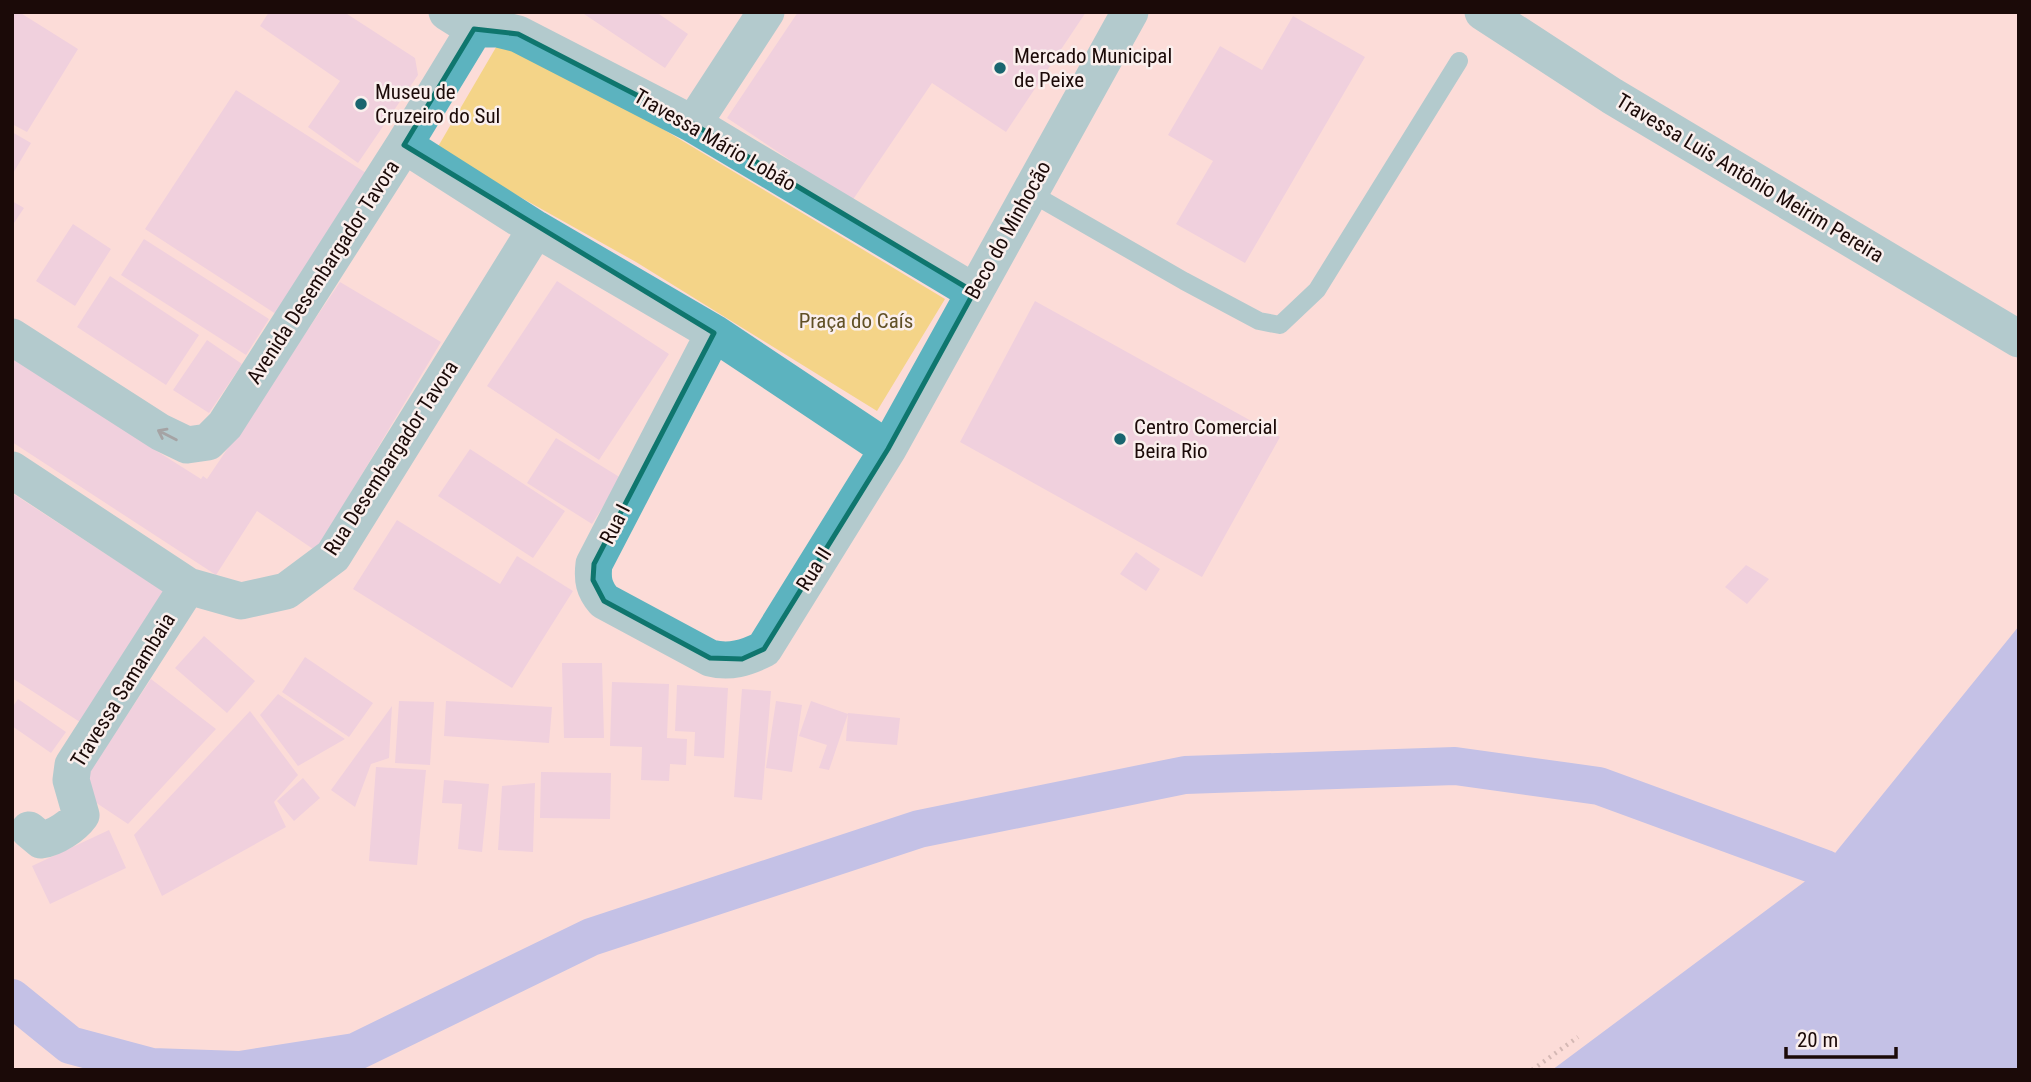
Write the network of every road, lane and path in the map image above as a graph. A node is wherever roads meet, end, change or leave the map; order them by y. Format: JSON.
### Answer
{"nodes":[{"id":1,"x":766,"y":12,"type":"edge"},
{"id":2,"x":1130,"y":12,"type":"edge"},
{"id":3,"x":1483,"y":12,"type":"edge"},
{"id":4,"x":469,"y":18,"type":"edge"},
{"id":5,"x":1459,"y":61,"type":"dead end"},
{"id":6,"x":693,"y":124,"type":"junction"},
{"id":7,"x":404,"y":145,"type":"junction"},
{"id":8,"x":1029,"y":192,"type":"junction"},
{"id":9,"x":536,"y":229,"type":"junction"},
{"id":10,"x":974,"y":292,"type":"junction"},
{"id":11,"x":714,"y":333,"type":"junction"},
{"id":12,"x":12,"y":337,"type":"edge"},
{"id":13,"x":2019,"y":339,"type":"edge"},
{"id":14,"x":888,"y":449,"type":"junction"},
{"id":15,"x":12,"y":470,"type":"edge"},
{"id":16,"x":188,"y":586,"type":"junction"},
{"id":17,"x":719,"y":660,"type":"joint"},
{"id":18,"x":29,"y":830,"type":"dead end"},
{"id":19,"x":1578,"y":1037,"type":"dead end"},
{"id":20,"x":1532,"y":1070,"type":"edge"}],
"edges":[{"from":1,"to":6,"type":"street"},
{"from":2,"to":8,"type":"street","name":"Beco do Minhocão"},
{"from":3,"to":13,"type":"street","name":"Travessa Luis Antônio Meirim Pereira"},
{"from":4,"to":6,"type":"street","name":"Travessa Mário Lobão"},
{"from":4,"to":7,"type":"street","name":"Avenida Desembargador Tavora"},
{"from":5,"to":8,"type":"lane"},
{"from":6,"to":10,"type":"street","name":"Travessa Mário Lobão"},
{"from":7,"to":9,"type":"street"},
{"from":7,"to":12,"type":"street","name":"Avenida Desembargador Tavora","one_way":true},
{"from":8,"to":10,"type":"street","name":"Beco do Minhocão"},
{"from":9,"to":11,"type":"street"},
{"from":9,"to":16,"type":"street","name":"Rua Desembargador Tavora"},
{"from":10,"to":14,"type":"street","name":"Beco do Minhocão"},
{"from":11,"to":14,"type":"street"},
{"from":11,"to":17,"type":"street","name":"Rua I"},
{"from":14,"to":17,"type":"street","name":"Rua II"},
{"from":15,"to":16,"type":"street","name":"Rua Desembargador Tavora"},
{"from":16,"to":18,"type":"street","name":"Travessa Samambaia"},
{"from":19,"to":20,"type":"path"}]}
